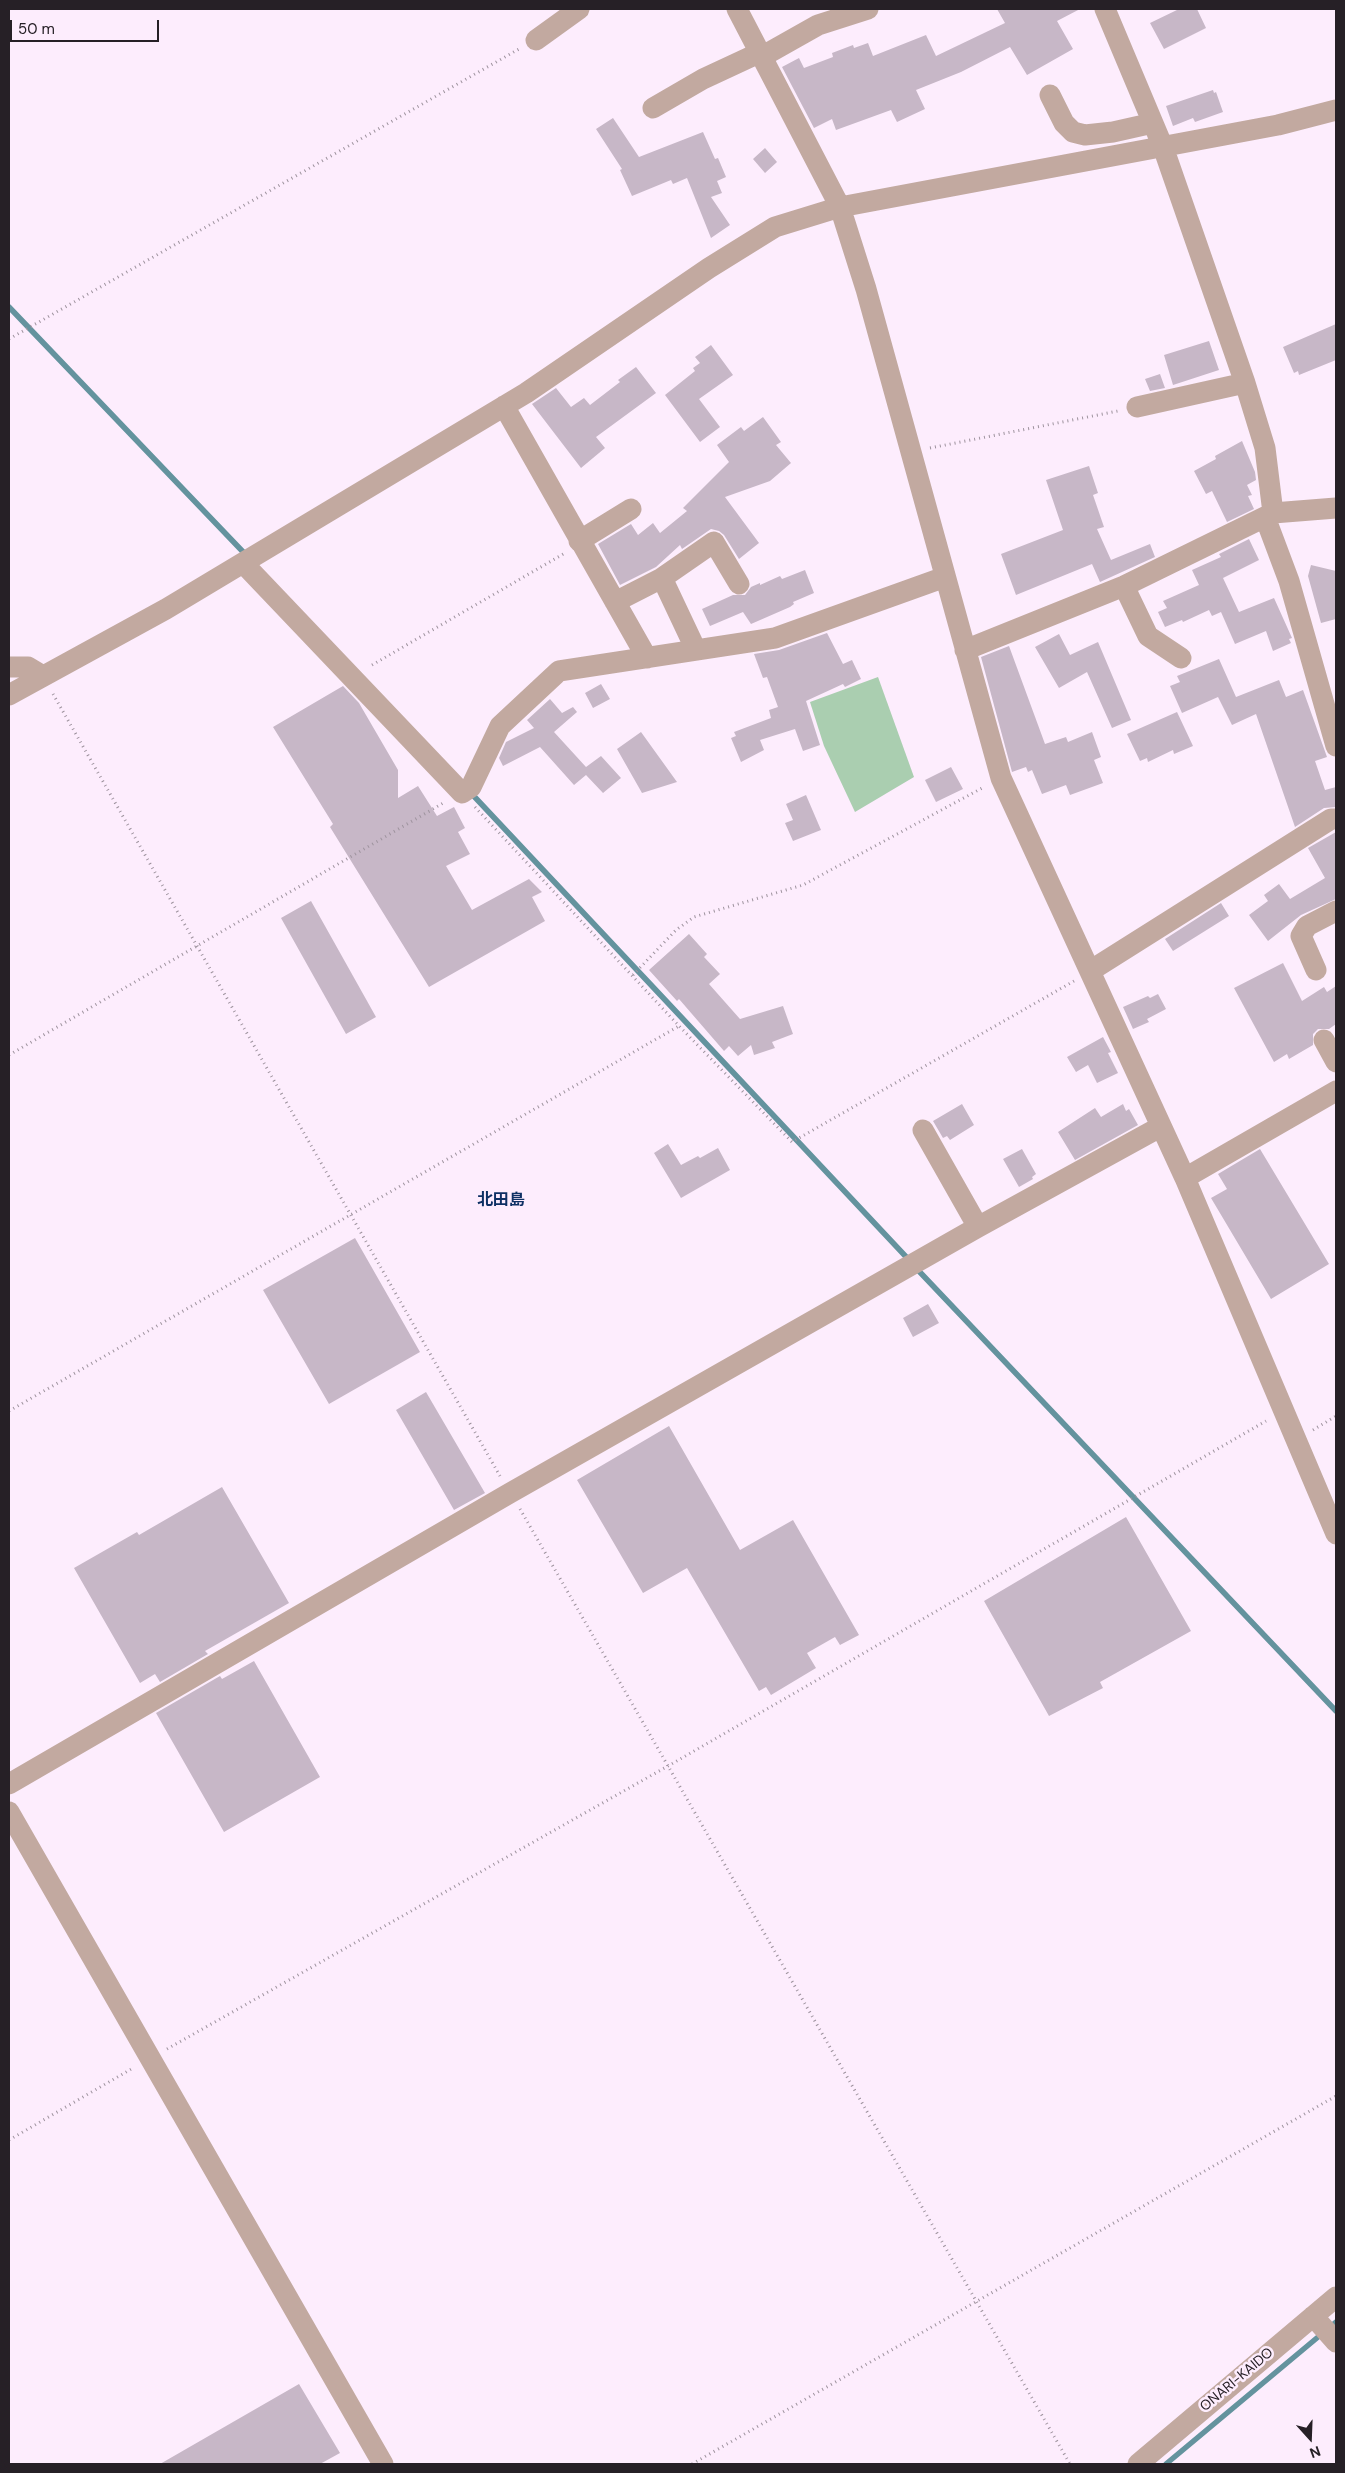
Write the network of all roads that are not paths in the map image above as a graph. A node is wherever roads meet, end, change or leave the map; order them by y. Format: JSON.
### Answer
{"nodes":[{"id":1,"x":579,"y":9,"type":"edge"},
{"id":2,"x":737,"y":9,"type":"edge"},
{"id":3,"x":868,"y":9,"type":"edge"},
{"id":4,"x":1105,"y":9,"type":"edge"},
{"id":5,"x":536,"y":40,"type":"road end"},
{"id":6,"x":762,"y":54,"type":"junction"},
{"id":7,"x":1050,"y":95,"type":"dead end"},
{"id":8,"x":652,"y":108,"type":"dead end"},
{"id":9,"x":1336,"y":110,"type":"edge"},
{"id":10,"x":1153,"y":123,"type":"junction"},
{"id":11,"x":1163,"y":147,"type":"junction"},
{"id":12,"x":840,"y":207,"type":"junction"},
{"id":13,"x":1245,"y":383,"type":"junction"},
{"id":14,"x":504,"y":406,"type":"junction"},
{"id":15,"x":1137,"y":407,"type":"road end"},
{"id":16,"x":1336,"y":508,"type":"edge"},
{"id":17,"x":631,"y":509,"type":"dead end"},
{"id":18,"x":1269,"y":515,"type":"junction"},
{"id":19,"x":580,"y":542,"type":"junction"},
{"id":20,"x":243,"y":563,"type":"junction"},
{"id":21,"x":945,"y":577,"type":"junction"},
{"id":22,"x":662,"y":578,"type":"junction"},
{"id":23,"x":739,"y":584,"type":"dead end"},
{"id":24,"x":1124,"y":586,"type":"junction"},
{"id":25,"x":615,"y":602,"type":"junction"},
{"id":26,"x":696,"y":650,"type":"junction"},
{"id":27,"x":965,"y":650,"type":"junction"},
{"id":28,"x":648,"y":658,"type":"junction"},
{"id":29,"x":1181,"y":658,"type":"dead end"},
{"id":30,"x":9,"y":667,"type":"edge"},
{"id":31,"x":42,"y":676,"type":"junction"},
{"id":32,"x":9,"y":696,"type":"edge"},
{"id":33,"x":1336,"y":746,"type":"edge"},
{"id":34,"x":1336,"y":818,"type":"edge"},
{"id":35,"x":1336,"y":912,"type":"edge"},
{"id":36,"x":1316,"y":970,"type":"dead end"},
{"id":37,"x":1090,"y":971,"type":"junction"},
{"id":38,"x":1324,"y":1040,"type":"dead end"},
{"id":39,"x":1336,"y":1062,"type":"edge"},
{"id":40,"x":1336,"y":1091,"type":"edge"},
{"id":41,"x":1160,"y":1127,"type":"junction"},
{"id":42,"x":923,"y":1130,"type":"dead end"},
{"id":43,"x":1184,"y":1178,"type":"junction"},
{"id":44,"x":978,"y":1227,"type":"junction"},
{"id":45,"x":1336,"y":1534,"type":"edge"},
{"id":46,"x":9,"y":1784,"type":"edge"},
{"id":47,"x":9,"y":1812,"type":"edge"},
{"id":48,"x":1336,"y":2296,"type":"edge"},
{"id":49,"x":1316,"y":2319,"type":"junction"},
{"id":50,"x":1336,"y":2341,"type":"edge"},
{"id":51,"x":383,"y":2464,"type":"edge"},
{"id":52,"x":1138,"y":2464,"type":"edge"}],
"edges":[{"from":1,"to":5,"type":"street"},
{"from":2,"to":6,"type":"street"},
{"from":3,"to":6,"type":"street"},
{"from":4,"to":10,"type":"street"},
{"from":6,"to":8,"type":"street"},
{"from":6,"to":12,"type":"street"},
{"from":7,"to":10,"type":"street"},
{"from":9,"to":11,"type":"street"},
{"from":10,"to":11,"type":"street"},
{"from":11,"to":12,"type":"street"},
{"from":11,"to":13,"type":"street"},
{"from":12,"to":14,"type":"street"},
{"from":12,"to":21,"type":"street"},
{"from":13,"to":15,"type":"street"},
{"from":13,"to":18,"type":"street"},
{"from":14,"to":19,"type":"street"},
{"from":14,"to":20,"type":"street"},
{"from":16,"to":18,"type":"street"},
{"from":17,"to":19,"type":"street"},
{"from":18,"to":24,"type":"street"},
{"from":18,"to":33,"type":"street"},
{"from":19,"to":25,"type":"street"},
{"from":20,"to":28,"type":"street"},
{"from":20,"to":31,"type":"street"},
{"from":21,"to":26,"type":"street"},
{"from":21,"to":27,"type":"street"},
{"from":22,"to":23,"type":"street"},
{"from":22,"to":25,"type":"street"},
{"from":22,"to":26,"type":"street"},
{"from":24,"to":27,"type":"street"},
{"from":24,"to":29,"type":"street"},
{"from":25,"to":28,"type":"street"},
{"from":26,"to":28,"type":"street"},
{"from":27,"to":37,"type":"street"},
{"from":30,"to":31,"type":"street"},
{"from":31,"to":32,"type":"street"},
{"from":34,"to":37,"type":"street"},
{"from":35,"to":36,"type":"street"},
{"from":37,"to":41,"type":"street"},
{"from":38,"to":39,"type":"street"},
{"from":40,"to":43,"type":"street"},
{"from":41,"to":43,"type":"street"},
{"from":41,"to":44,"type":"street"},
{"from":42,"to":44,"type":"street"},
{"from":43,"to":45,"type":"street"},
{"from":44,"to":46,"type":"street"},
{"from":47,"to":51,"type":"street"},
{"from":48,"to":49,"type":"street","name":"ONARI-KAIDO"},
{"from":49,"to":50,"type":"street"},
{"from":49,"to":52,"type":"street","name":"ONARI-KAIDO"}]}
